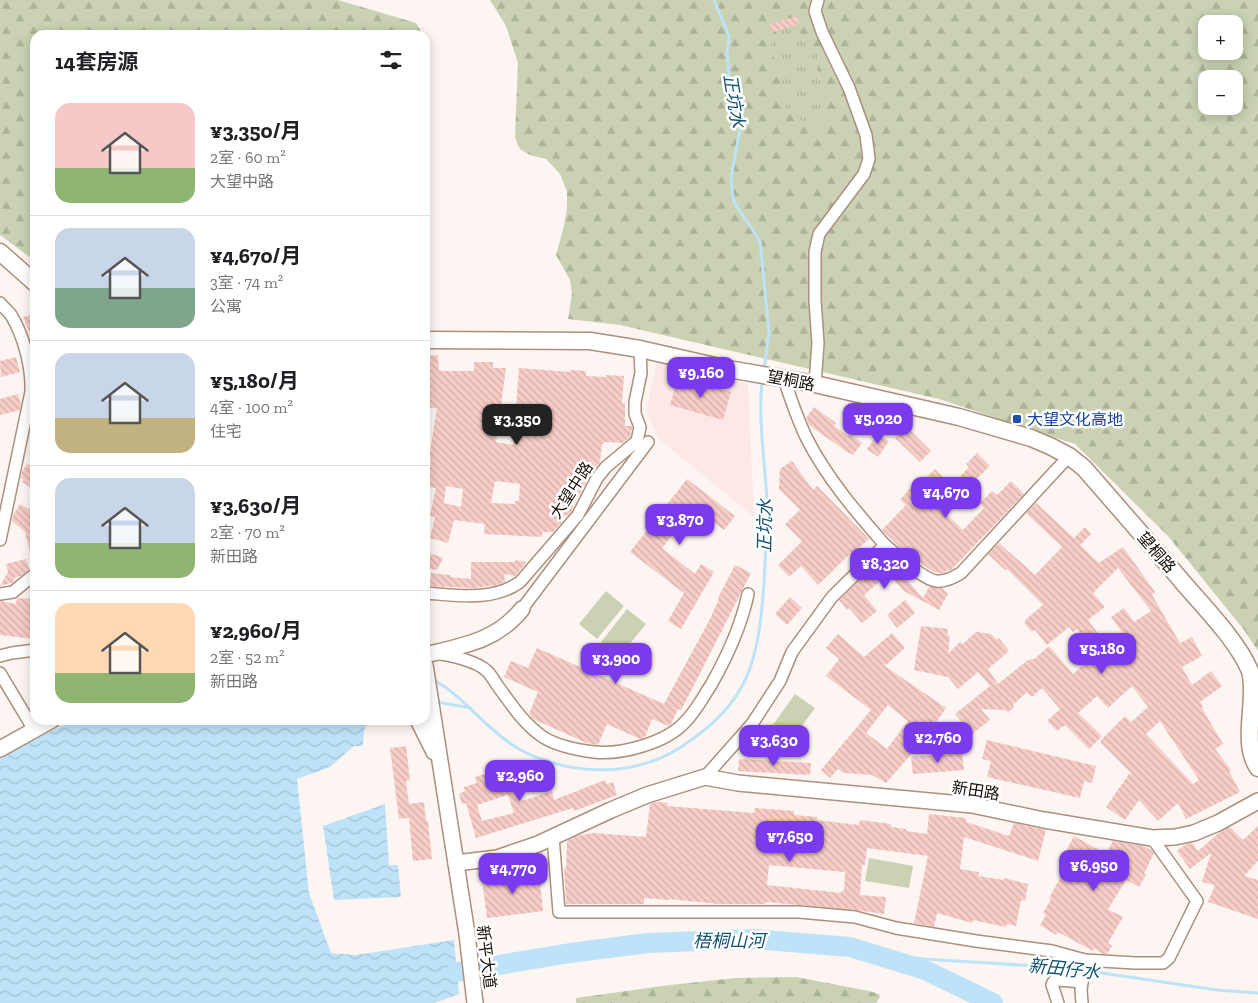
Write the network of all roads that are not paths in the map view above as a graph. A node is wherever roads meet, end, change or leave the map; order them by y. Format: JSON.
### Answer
{"nodes":[{"id":1,"x":818,"y":0,"type":"edge"},
{"id":2,"x":0,"y":252,"type":"edge"},
{"id":3,"x":30,"y":278,"type":"edge"},
{"id":4,"x":0,"y":303,"type":"edge"},
{"id":5,"x":430,"y":340,"type":"edge"},
{"id":6,"x":640,"y":349,"type":"junction"},
{"id":7,"x":30,"y":370,"type":"edge"},
{"id":8,"x":784,"y":379,"type":"junction"},
{"id":9,"x":815,"y":384,"type":"junction"},
{"id":10,"x":30,"y":401,"type":"edge"},
{"id":11,"x":648,"y":442,"type":"dead end"},
{"id":12,"x":1069,"y":456,"type":"junction"},
{"id":13,"x":0,"y":540,"type":"edge"},
{"id":14,"x":885,"y":545,"type":"junction"},
{"id":15,"x":30,"y":578,"type":"edge"},
{"id":16,"x":430,"y":593,"type":"edge"},
{"id":17,"x":0,"y":594,"type":"edge"},
{"id":18,"x":748,"y":594,"type":"dead end"},
{"id":19,"x":522,"y":609,"type":"joint"},
{"id":20,"x":30,"y":650,"type":"edge"},
{"id":21,"x":430,"y":653,"type":"edge"},
{"id":22,"x":430,"y":654,"type":"edge"},
{"id":23,"x":0,"y":656,"type":"edge"},
{"id":24,"x":0,"y":673,"type":"edge"},
{"id":25,"x":30,"y":723,"type":"edge"},
{"id":26,"x":31,"y":725,"type":"edge"},
{"id":27,"x":43,"y":725,"type":"edge"},
{"id":28,"x":427,"y":725,"type":"edge"},
{"id":29,"x":34,"y":730,"type":"junction"},
{"id":30,"x":0,"y":749,"type":"edge"},
{"id":31,"x":1258,"y":768,"type":"edge"},
{"id":32,"x":705,"y":777,"type":"junction"},
{"id":33,"x":1258,"y":801,"type":"edge"},
{"id":34,"x":553,"y":836,"type":"junction"},
{"id":35,"x":1152,"y":838,"type":"junction"},
{"id":36,"x":456,"y":863,"type":"junction"},
{"id":37,"x":1085,"y":960,"type":"junction"},
{"id":38,"x":1082,"y":982,"type":"junction"},
{"id":39,"x":475,"y":999,"type":"edge"},
{"id":40,"x":1058,"y":1003,"type":"edge"},
{"id":41,"x":1082,"y":1003,"type":"edge"}],
"edges":[{"from":1,"to":9,"type":"street"},
{"from":2,"to":3,"type":"main road"},
{"from":4,"to":7,"type":"street"},
{"from":5,"to":6,"type":"main road","name":"望桐路"},
{"from":6,"to":8,"type":"main road","name":"望桐路"},
{"from":6,"to":16,"type":"street","name":"大望中路"},
{"from":8,"to":9,"type":"main road","name":"望桐路"},
{"from":8,"to":14,"type":"street"},
{"from":9,"to":12,"type":"main road","name":"望桐路"},
{"from":10,"to":13,"type":"street"},
{"from":11,"to":19,"type":"street"},
{"from":12,"to":14,"type":"street"},
{"from":12,"to":31,"type":"main road","name":"望桐路"},
{"from":14,"to":32,"type":"street"},
{"from":15,"to":17,"type":"street"},
{"from":18,"to":22,"type":"street"},
{"from":19,"to":21,"type":"street"},
{"from":20,"to":23,"type":"street"},
{"from":24,"to":25,"type":"street"},
{"from":26,"to":29,"type":"street"},
{"from":27,"to":29,"type":"street"},
{"from":28,"to":36,"type":"street","name":"新平大道"},
{"from":29,"to":30,"type":"street"},
{"from":32,"to":34,"type":"street","name":"新田路"},
{"from":32,"to":35,"type":"street","name":"新田路"},
{"from":33,"to":35,"type":"street","name":"新田路"},
{"from":34,"to":36,"type":"street","name":"新田路"},
{"from":34,"to":37,"type":"street"},
{"from":35,"to":37,"type":"street"},
{"from":36,"to":39,"type":"street","name":"新平大道"},
{"from":37,"to":38,"type":"street"},
{"from":38,"to":40,"type":"street"},
{"from":38,"to":41,"type":"street"}]}
